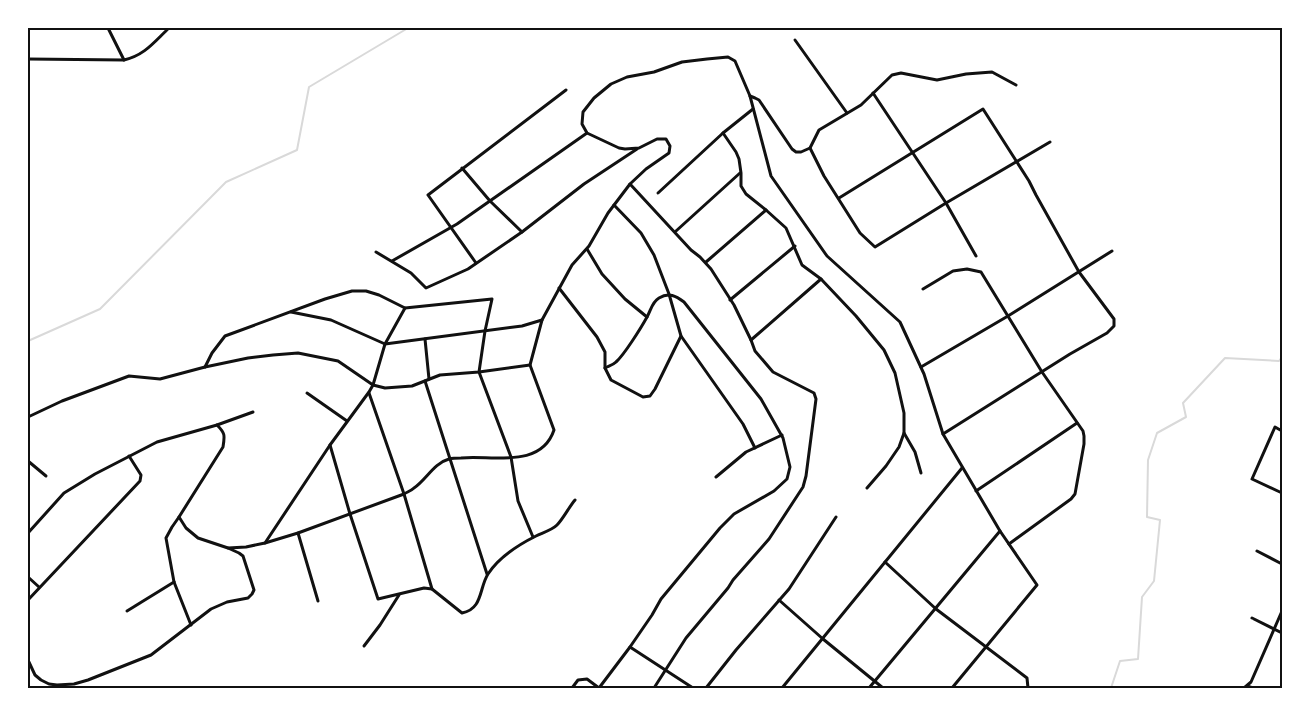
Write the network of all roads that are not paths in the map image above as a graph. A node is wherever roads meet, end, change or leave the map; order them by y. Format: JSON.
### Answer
{"nodes":[{"id":1,"x":108,"y":28,"type":"edge"},
{"id":2,"x":169,"y":28,"type":"edge"},
{"id":3,"x":795,"y":40,"type":"dead end"},
{"id":4,"x":28,"y":59,"type":"edge"},
{"id":5,"x":124,"y":60,"type":"junction"},
{"id":6,"x":1016,"y":85,"type":"dead end"},
{"id":7,"x":566,"y":90,"type":"dead end"},
{"id":8,"x":873,"y":93,"type":"junction"},
{"id":9,"x":750,"y":96,"type":"junction"},
{"id":10,"x":754,"y":109,"type":"junction"},
{"id":11,"x":847,"y":113,"type":"junction"},
{"id":12,"x":587,"y":133,"type":"junction"},
{"id":13,"x":723,"y":133,"type":"junction"},
{"id":14,"x":1050,"y":142,"type":"dead end"},
{"id":15,"x":639,"y":148,"type":"junction"},
{"id":16,"x":810,"y":148,"type":"junction"},
{"id":17,"x":913,"y":152,"type":"junction"},
{"id":18,"x":1017,"y":162,"type":"junction"},
{"id":19,"x":462,"y":168,"type":"junction"},
{"id":20,"x":741,"y":173,"type":"junction"},
{"id":21,"x":630,"y":184,"type":"junction"},
{"id":22,"x":658,"y":193,"type":"dead end"},
{"id":23,"x":839,"y":198,"type":"junction"},
{"id":24,"x":490,"y":201,"type":"junction"},
{"id":25,"x":946,"y":203,"type":"junction"},
{"id":26,"x":614,"y":205,"type":"junction"},
{"id":27,"x":766,"y":210,"type":"junction"},
{"id":28,"x":450,"y":228,"type":"junction"},
{"id":29,"x":522,"y":232,"type":"junction"},
{"id":30,"x":676,"y":232,"type":"junction"},
{"id":31,"x":795,"y":246,"type":"junction"},
{"id":32,"x":587,"y":249,"type":"junction"},
{"id":33,"x":1112,"y":251,"type":"dead end"},
{"id":34,"x":376,"y":252,"type":"dead end"},
{"id":35,"x":976,"y":256,"type":"dead end"},
{"id":36,"x":392,"y":261,"type":"junction"},
{"id":37,"x":706,"y":262,"type":"junction"},
{"id":38,"x":476,"y":263,"type":"junction"},
{"id":39,"x":1079,"y":272,"type":"junction"},
{"id":40,"x":821,"y":279,"type":"junction"},
{"id":41,"x":559,"y":288,"type":"junction"},
{"id":42,"x":922,"y":289,"type":"dead end"},
{"id":43,"x":669,"y":294,"type":"junction"},
{"id":44,"x":730,"y":300,"type":"junction"},
{"id":45,"x":405,"y":308,"type":"junction"},
{"id":46,"x":290,"y":312,"type":"junction"},
{"id":47,"x":1008,"y":316,"type":"junction"},
{"id":48,"x":647,"y":318,"type":"junction"},
{"id":49,"x":542,"y":320,"type":"junction"},
{"id":50,"x":485,"y":331,"type":"junction"},
{"id":51,"x":681,"y":336,"type":"junction"},
{"id":52,"x":425,"y":338,"type":"junction"},
{"id":53,"x":751,"y":340,"type":"junction"},
{"id":54,"x":385,"y":344,"type":"junction"},
{"id":55,"x":530,"y":365,"type":"junction"},
{"id":56,"x":206,"y":367,"type":"junction"},
{"id":57,"x":921,"y":367,"type":"junction"},
{"id":58,"x":605,"y":368,"type":"junction"},
{"id":59,"x":479,"y":372,"type":"junction"},
{"id":60,"x":1042,"y":372,"type":"junction"},
{"id":61,"x":427,"y":380,"type":"junction"},
{"id":62,"x":373,"y":385,"type":"junction"},
{"id":63,"x":369,"y":392,"type":"junction"},
{"id":64,"x":307,"y":393,"type":"dead end"},
{"id":65,"x":253,"y":412,"type":"dead end"},
{"id":66,"x":28,"y":417,"type":"edge"},
{"id":67,"x":347,"y":420,"type":"junction"},
{"id":68,"x":1077,"y":423,"type":"junction"},
{"id":69,"x":217,"y":425,"type":"junction"},
{"id":70,"x":1282,"y":431,"type":"edge"},
{"id":71,"x":904,"y":433,"type":"junction"},
{"id":72,"x":943,"y":434,"type":"junction"},
{"id":73,"x":782,"y":435,"type":"junction"},
{"id":74,"x":330,"y":446,"type":"junction"},
{"id":75,"x":755,"y":448,"type":"junction"},
{"id":76,"x":129,"y":456,"type":"junction"},
{"id":77,"x":511,"y":457,"type":"junction"},
{"id":78,"x":449,"y":459,"type":"junction"},
{"id":79,"x":28,"y":460,"type":"edge"},
{"id":80,"x":962,"y":468,"type":"junction"},
{"id":81,"x":921,"y":473,"type":"dead end"},
{"id":82,"x":46,"y":476,"type":"dead end"},
{"id":83,"x":716,"y":477,"type":"dead end"},
{"id":84,"x":867,"y":488,"type":"dead end"},
{"id":85,"x":976,"y":491,"type":"junction"},
{"id":86,"x":1282,"y":493,"type":"edge"},
{"id":87,"x":404,"y":494,"type":"junction"},
{"id":88,"x":575,"y":500,"type":"dead end"},
{"id":89,"x":350,"y":514,"type":"junction"},
{"id":90,"x":179,"y":517,"type":"junction"},
{"id":91,"x":836,"y":517,"type":"dead end"},
{"id":92,"x":1000,"y":531,"type":"junction"},
{"id":93,"x":28,"y":533,"type":"edge"},
{"id":94,"x":298,"y":533,"type":"junction"},
{"id":95,"x":533,"y":537,"type":"junction"},
{"id":96,"x":265,"y":543,"type":"junction"},
{"id":97,"x":1008,"y":544,"type":"junction"},
{"id":98,"x":228,"y":548,"type":"junction"},
{"id":99,"x":1257,"y":551,"type":"dead end"},
{"id":100,"x":886,"y":562,"type":"junction"},
{"id":101,"x":1282,"y":564,"type":"edge"},
{"id":102,"x":487,"y":574,"type":"junction"},
{"id":103,"x":28,"y":577,"type":"edge"},
{"id":104,"x":174,"y":582,"type":"junction"},
{"id":105,"x":39,"y":587,"type":"junction"},
{"id":106,"x":432,"y":589,"type":"junction"},
{"id":107,"x":399,"y":594,"type":"junction"},
{"id":108,"x":28,"y":600,"type":"edge"},
{"id":109,"x":779,"y":600,"type":"junction"},
{"id":110,"x":318,"y":601,"type":"dead end"},
{"id":111,"x":936,"y":608,"type":"junction"},
{"id":112,"x":127,"y":611,"type":"dead end"},
{"id":113,"x":1282,"y":611,"type":"edge"},
{"id":114,"x":1252,"y":618,"type":"dead end"},
{"id":115,"x":191,"y":625,"type":"junction"},
{"id":116,"x":1274,"y":629,"type":"junction"},
{"id":117,"x":1282,"y":632,"type":"edge"},
{"id":118,"x":823,"y":639,"type":"junction"},
{"id":119,"x":364,"y":646,"type":"dead end"},
{"id":120,"x":630,"y":647,"type":"junction"},
{"id":121,"x":986,"y":647,"type":"junction"},
{"id":122,"x":28,"y":660,"type":"edge"},
{"id":123,"x":665,"y":671,"type":"junction"},
{"id":124,"x":875,"y":682,"type":"junction"},
{"id":125,"x":63,"y":687,"type":"edge"},
{"id":126,"x":1246,"y":687,"type":"edge"},
{"id":127,"x":572,"y":688,"type":"edge"},
{"id":128,"x":599,"y":688,"type":"edge"},
{"id":129,"x":654,"y":688,"type":"edge"},
{"id":130,"x":693,"y":688,"type":"edge"},
{"id":131,"x":706,"y":688,"type":"edge"},
{"id":132,"x":782,"y":688,"type":"edge"},
{"id":133,"x":869,"y":688,"type":"edge"},
{"id":134,"x":883,"y":688,"type":"edge"},
{"id":135,"x":952,"y":688,"type":"edge"},
{"id":136,"x":1028,"y":688,"type":"edge"},
{"id":137,"x":1253,"y":688,"type":"edge"}],
"edges":[{"from":1,"to":5,"type":"street"},
{"from":2,"to":5,"type":"street"},
{"from":3,"to":11,"type":"street"},
{"from":4,"to":5,"type":"street"},
{"from":6,"to":8,"type":"street"},
{"from":7,"to":19,"type":"street"},
{"from":8,"to":11,"type":"street"},
{"from":8,"to":17,"type":"street"},
{"from":9,"to":10,"type":"street"},
{"from":9,"to":12,"type":"street"},
{"from":9,"to":16,"type":"street"},
{"from":10,"to":13,"type":"street"},
{"from":10,"to":57,"type":"street"},
{"from":11,"to":16,"type":"street"},
{"from":12,"to":15,"type":"street"},
{"from":12,"to":24,"type":"street"},
{"from":13,"to":20,"type":"street"},
{"from":13,"to":22,"type":"street"},
{"from":14,"to":18,"type":"street"},
{"from":15,"to":21,"type":"street"},
{"from":15,"to":29,"type":"street"},
{"from":16,"to":23,"type":"street"},
{"from":17,"to":18,"type":"street"},
{"from":17,"to":23,"type":"street"},
{"from":17,"to":25,"type":"street"},
{"from":18,"to":25,"type":"street"},
{"from":18,"to":39,"type":"street"},
{"from":19,"to":24,"type":"street"},
{"from":19,"to":28,"type":"street"},
{"from":20,"to":27,"type":"street"},
{"from":20,"to":30,"type":"street"},
{"from":21,"to":26,"type":"street"},
{"from":21,"to":30,"type":"street"},
{"from":23,"to":25,"type":"street"},
{"from":24,"to":28,"type":"street"},
{"from":24,"to":29,"type":"street"},
{"from":25,"to":35,"type":"street"},
{"from":26,"to":32,"type":"street"},
{"from":26,"to":43,"type":"street"},
{"from":27,"to":31,"type":"street"},
{"from":27,"to":37,"type":"street"},
{"from":28,"to":36,"type":"street"},
{"from":28,"to":38,"type":"street"},
{"from":29,"to":38,"type":"street"},
{"from":30,"to":37,"type":"street"},
{"from":31,"to":40,"type":"street"},
{"from":31,"to":44,"type":"street"},
{"from":32,"to":41,"type":"street"},
{"from":32,"to":48,"type":"street"},
{"from":33,"to":39,"type":"street"},
{"from":34,"to":36,"type":"street"},
{"from":36,"to":38,"type":"street"},
{"from":37,"to":44,"type":"street"},
{"from":39,"to":47,"type":"street"},
{"from":39,"to":60,"type":"street"},
{"from":40,"to":53,"type":"street"},
{"from":40,"to":71,"type":"street"},
{"from":41,"to":49,"type":"street"},
{"from":41,"to":58,"type":"street"},
{"from":42,"to":47,"type":"street"},
{"from":43,"to":48,"type":"street"},
{"from":43,"to":51,"type":"street"},
{"from":43,"to":73,"type":"street"},
{"from":44,"to":53,"type":"street"},
{"from":45,"to":46,"type":"street"},
{"from":45,"to":50,"type":"street"},
{"from":45,"to":54,"type":"street"},
{"from":46,"to":54,"type":"street"},
{"from":46,"to":56,"type":"street"},
{"from":47,"to":57,"type":"street"},
{"from":47,"to":60,"type":"street"},
{"from":48,"to":58,"type":"street"},
{"from":49,"to":50,"type":"street"},
{"from":49,"to":55,"type":"street"},
{"from":50,"to":52,"type":"street"},
{"from":50,"to":59,"type":"street"},
{"from":51,"to":58,"type":"street"},
{"from":51,"to":75,"type":"street"},
{"from":52,"to":54,"type":"street"},
{"from":52,"to":61,"type":"street"},
{"from":53,"to":123,"type":"street"},
{"from":54,"to":62,"type":"street"},
{"from":55,"to":59,"type":"street"},
{"from":55,"to":77,"type":"street"},
{"from":56,"to":62,"type":"street"},
{"from":56,"to":66,"type":"street"},
{"from":57,"to":72,"type":"street"},
{"from":59,"to":61,"type":"street"},
{"from":59,"to":77,"type":"street"},
{"from":60,"to":68,"type":"street"},
{"from":60,"to":72,"type":"street"},
{"from":61,"to":62,"type":"street"},
{"from":61,"to":78,"type":"street"},
{"from":62,"to":63,"type":"street"},
{"from":63,"to":67,"type":"street"},
{"from":63,"to":87,"type":"street"},
{"from":64,"to":67,"type":"street"},
{"from":65,"to":69,"type":"street"},
{"from":67,"to":74,"type":"street"},
{"from":68,"to":85,"type":"street"},
{"from":68,"to":97,"type":"street"},
{"from":69,"to":76,"type":"street"},
{"from":69,"to":90,"type":"street"},
{"from":70,"to":86,"type":"street"},
{"from":71,"to":81,"type":"street"},
{"from":71,"to":84,"type":"street"},
{"from":72,"to":80,"type":"street"},
{"from":73,"to":75,"type":"street"},
{"from":73,"to":120,"type":"street"},
{"from":74,"to":89,"type":"street"},
{"from":74,"to":96,"type":"street"},
{"from":75,"to":83,"type":"street"},
{"from":76,"to":93,"type":"street"},
{"from":76,"to":105,"type":"street"},
{"from":77,"to":78,"type":"street"},
{"from":77,"to":95,"type":"street"},
{"from":78,"to":87,"type":"street"},
{"from":78,"to":102,"type":"street"},
{"from":79,"to":82,"type":"street"},
{"from":80,"to":85,"type":"street"},
{"from":80,"to":100,"type":"street"},
{"from":85,"to":92,"type":"street"},
{"from":87,"to":89,"type":"street"},
{"from":87,"to":106,"type":"street"},
{"from":88,"to":95,"type":"street"},
{"from":89,"to":94,"type":"street"},
{"from":89,"to":107,"type":"street"},
{"from":90,"to":98,"type":"street"},
{"from":90,"to":104,"type":"street"},
{"from":91,"to":109,"type":"street"},
{"from":92,"to":97,"type":"street"},
{"from":92,"to":111,"type":"street"},
{"from":94,"to":96,"type":"street"},
{"from":94,"to":110,"type":"street"},
{"from":95,"to":102,"type":"street"},
{"from":96,"to":98,"type":"street"},
{"from":97,"to":121,"type":"street"},
{"from":98,"to":115,"type":"street"},
{"from":99,"to":101,"type":"street"},
{"from":100,"to":111,"type":"street"},
{"from":100,"to":118,"type":"street"},
{"from":102,"to":106,"type":"street"},
{"from":103,"to":105,"type":"street"},
{"from":104,"to":112,"type":"street"},
{"from":104,"to":115,"type":"street"},
{"from":105,"to":108,"type":"street"},
{"from":106,"to":107,"type":"street"},
{"from":107,"to":119,"type":"street"},
{"from":109,"to":118,"type":"street"},
{"from":109,"to":131,"type":"street"},
{"from":111,"to":121,"type":"street"},
{"from":111,"to":124,"type":"street"},
{"from":113,"to":116,"type":"street"},
{"from":114,"to":116,"type":"street"},
{"from":115,"to":125,"type":"street"},
{"from":116,"to":117,"type":"street"},
{"from":116,"to":126,"type":"street"},
{"from":118,"to":124,"type":"street"},
{"from":118,"to":132,"type":"street"},
{"from":120,"to":123,"type":"street"},
{"from":120,"to":128,"type":"street"},
{"from":121,"to":135,"type":"street"},
{"from":121,"to":136,"type":"street"},
{"from":122,"to":125,"type":"street"},
{"from":123,"to":129,"type":"street"},
{"from":123,"to":130,"type":"street"},
{"from":124,"to":133,"type":"street"},
{"from":124,"to":134,"type":"street"},
{"from":126,"to":137,"type":"street"},
{"from":127,"to":128,"type":"street"}]}
